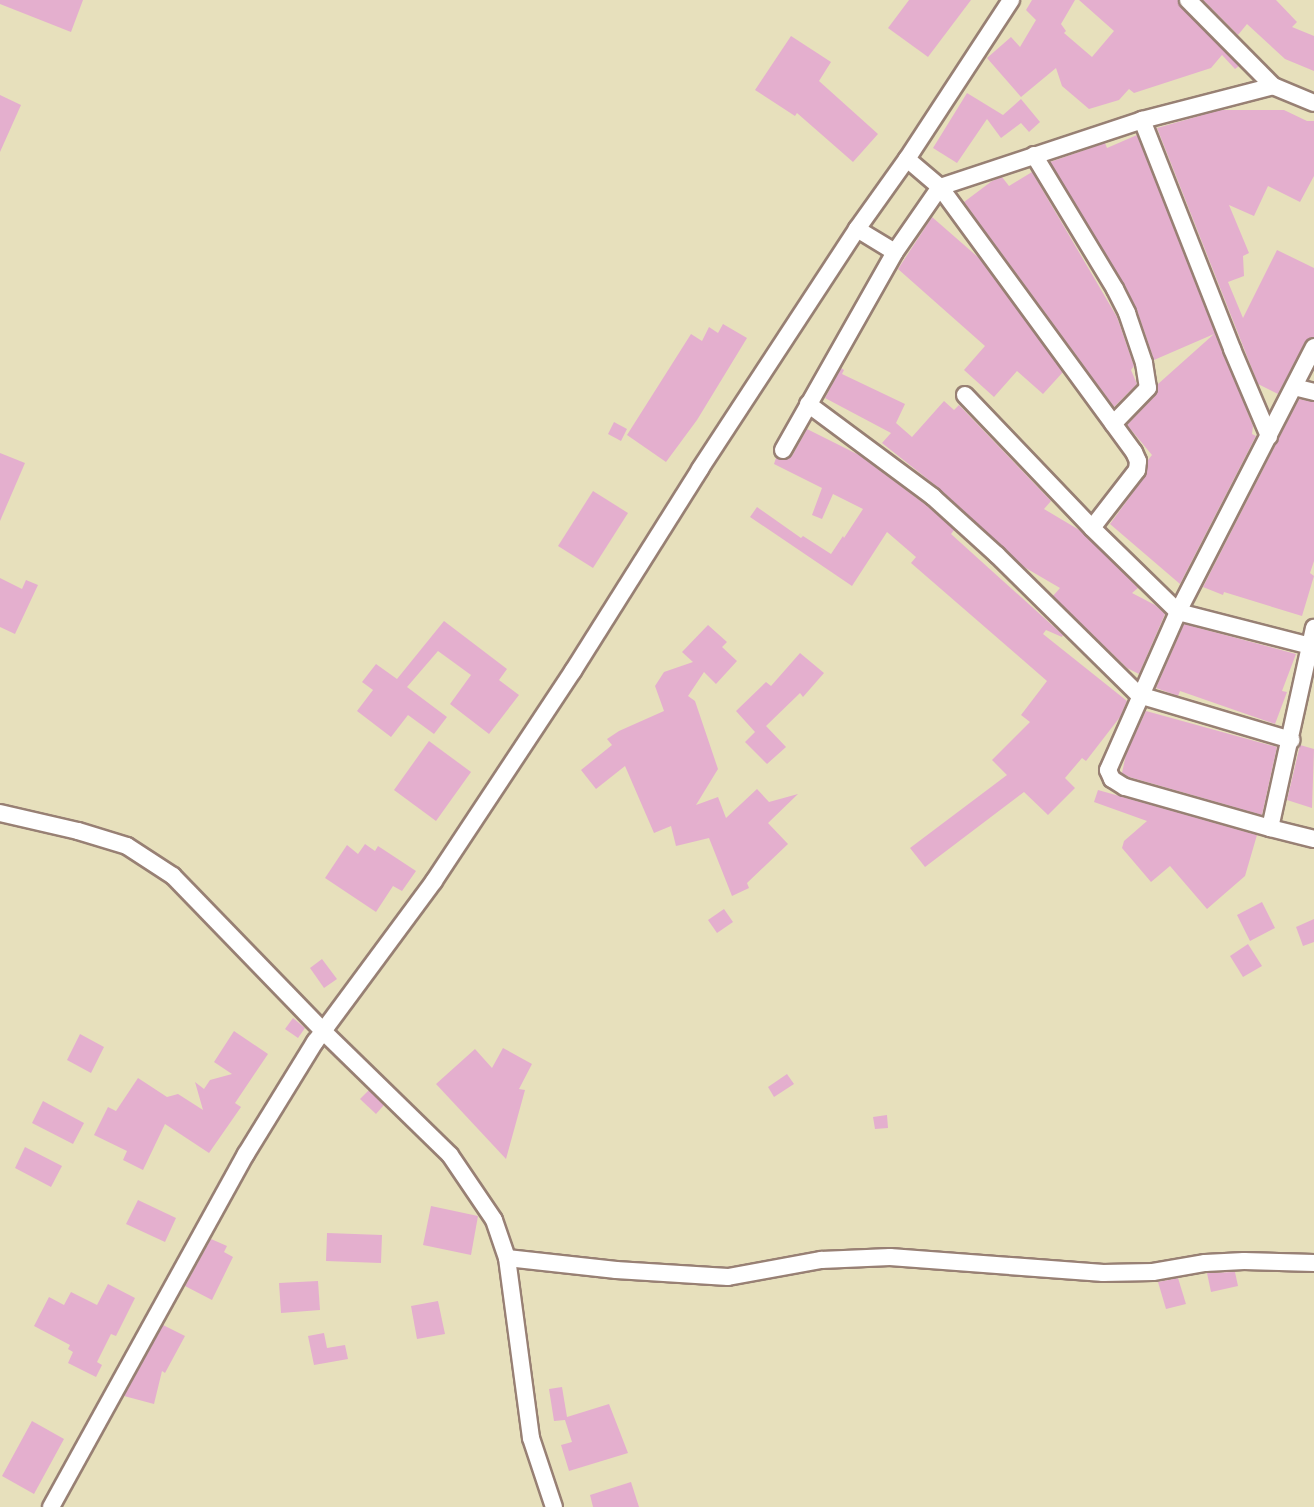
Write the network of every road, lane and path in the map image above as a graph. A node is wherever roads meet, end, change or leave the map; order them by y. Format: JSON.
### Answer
{"nodes":[{"id":1,"x":1011,"y":0,"type":"edge"},
{"id":2,"x":1188,"y":0,"type":"edge"},
{"id":3,"x":1273,"y":86,"type":"junction"},
{"id":4,"x":1314,"y":103,"type":"edge"},
{"id":5,"x":1142,"y":120,"type":"junction"},
{"id":6,"x":1034,"y":156,"type":"junction"},
{"id":7,"x":907,"y":159,"type":"junction"},
{"id":8,"x":940,"y":187,"type":"junction"},
{"id":9,"x":857,"y":229,"type":"junction"},
{"id":10,"x":895,"y":252,"type":"junction"},
{"id":11,"x":1314,"y":347,"type":"edge"},
{"id":12,"x":1294,"y":387,"type":"junction"},
{"id":13,"x":1314,"y":392,"type":"edge"},
{"id":14,"x":965,"y":395,"type":"dead end"},
{"id":15,"x":807,"y":404,"type":"junction"},
{"id":16,"x":1113,"y":424,"type":"junction"},
{"id":17,"x":1269,"y":436,"type":"junction"},
{"id":18,"x":783,"y":450,"type":"dead end"},
{"id":19,"x":1092,"y":528,"type":"junction"},
{"id":20,"x":1178,"y":612,"type":"junction"},
{"id":21,"x":1314,"y":628,"type":"edge"},
{"id":22,"x":1312,"y":647,"type":"edge"},
{"id":23,"x":1139,"y":695,"type":"junction"},
{"id":24,"x":1291,"y":740,"type":"junction"},
{"id":25,"x":0,"y":813,"type":"edge"},
{"id":26,"x":1270,"y":828,"type":"junction"},
{"id":27,"x":1314,"y":839,"type":"edge"},
{"id":28,"x":323,"y":1030,"type":"junction"},
{"id":29,"x":507,"y":1258,"type":"junction"},
{"id":30,"x":1314,"y":1263,"type":"edge"},
{"id":31,"x":51,"y":1507,"type":"edge"},
{"id":32,"x":554,"y":1507,"type":"edge"}],
"edges":[{"from":1,"to":7,"type":"street"},
{"from":2,"to":3,"type":"street"},
{"from":3,"to":4,"type":"street"},
{"from":3,"to":5,"type":"street"},
{"from":5,"to":6,"type":"street"},
{"from":5,"to":17,"type":"street"},
{"from":6,"to":8,"type":"street"},
{"from":6,"to":16,"type":"street"},
{"from":7,"to":8,"type":"street"},
{"from":7,"to":9,"type":"street"},
{"from":8,"to":10,"type":"street"},
{"from":8,"to":16,"type":"street"},
{"from":9,"to":10,"type":"street"},
{"from":9,"to":28,"type":"street"},
{"from":10,"to":15,"type":"street"},
{"from":11,"to":12,"type":"street"},
{"from":12,"to":13,"type":"street"},
{"from":12,"to":17,"type":"street"},
{"from":14,"to":19,"type":"street"},
{"from":15,"to":18,"type":"street"},
{"from":15,"to":23,"type":"street"},
{"from":16,"to":19,"type":"street"},
{"from":17,"to":20,"type":"street"},
{"from":19,"to":20,"type":"street"},
{"from":20,"to":22,"type":"street"},
{"from":20,"to":23,"type":"street"},
{"from":21,"to":22,"type":"street"},
{"from":22,"to":24,"type":"street"},
{"from":23,"to":24,"type":"street"},
{"from":23,"to":26,"type":"street"},
{"from":24,"to":26,"type":"street"},
{"from":25,"to":28,"type":"street"},
{"from":26,"to":27,"type":"street"},
{"from":28,"to":29,"type":"street"},
{"from":28,"to":31,"type":"street"},
{"from":29,"to":30,"type":"street"},
{"from":29,"to":32,"type":"street"}]}
